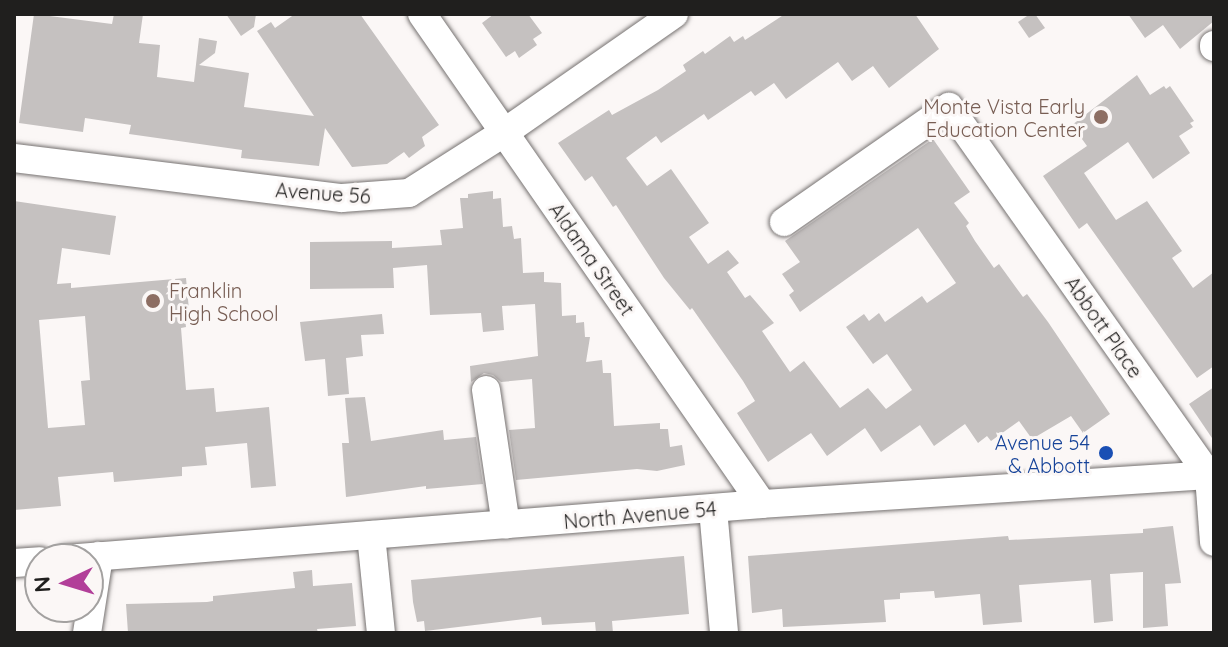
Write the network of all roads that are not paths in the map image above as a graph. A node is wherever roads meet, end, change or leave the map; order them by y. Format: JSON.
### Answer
{"nodes":[{"id":1,"x":422,"y":14,"type":"edge"},
{"id":2,"x":674,"y":14,"type":"edge"},
{"id":3,"x":505,"y":132,"type":"junction"},
{"id":4,"x":14,"y":158,"type":"edge"},
{"id":5,"x":784,"y":222,"type":"dead end"},
{"id":6,"x":486,"y":390,"type":"dead end"},
{"id":7,"x":1212,"y":475,"type":"edge"},
{"id":8,"x":762,"y":504,"type":"junction"},
{"id":9,"x":713,"y":509,"type":"junction"},
{"id":10,"x":506,"y":525,"type":"junction"},
{"id":11,"x":371,"y":535,"type":"junction"},
{"id":12,"x":1214,"y":542,"type":"edge"},
{"id":13,"x":104,"y":556,"type":"edge"},
{"id":14,"x":381,"y":633,"type":"edge"},
{"id":15,"x":724,"y":633,"type":"edge"}],
"edges":[{"from":1,"to":3,"type":"street","name":"Aldama Street"},
{"from":2,"to":3,"type":"street","name":"Avenue 56"},
{"from":3,"to":4,"type":"street","name":"Avenue 56"},
{"from":3,"to":8,"type":"street","name":"Aldama Street"},
{"from":5,"to":7,"type":"street","name":"Abbott Place"},
{"from":6,"to":10,"type":"street"},
{"from":7,"to":8,"type":"street","name":"North Avenue 54"},
{"from":7,"to":12,"type":"street"},
{"from":8,"to":9,"type":"street","name":"North Avenue 54"},
{"from":9,"to":10,"type":"street","name":"North Avenue 54"},
{"from":9,"to":15,"type":"street"},
{"from":10,"to":11,"type":"street","name":"North Avenue 54"},
{"from":11,"to":13,"type":"street","name":"North Avenue 54"},
{"from":11,"to":14,"type":"street"}]}
